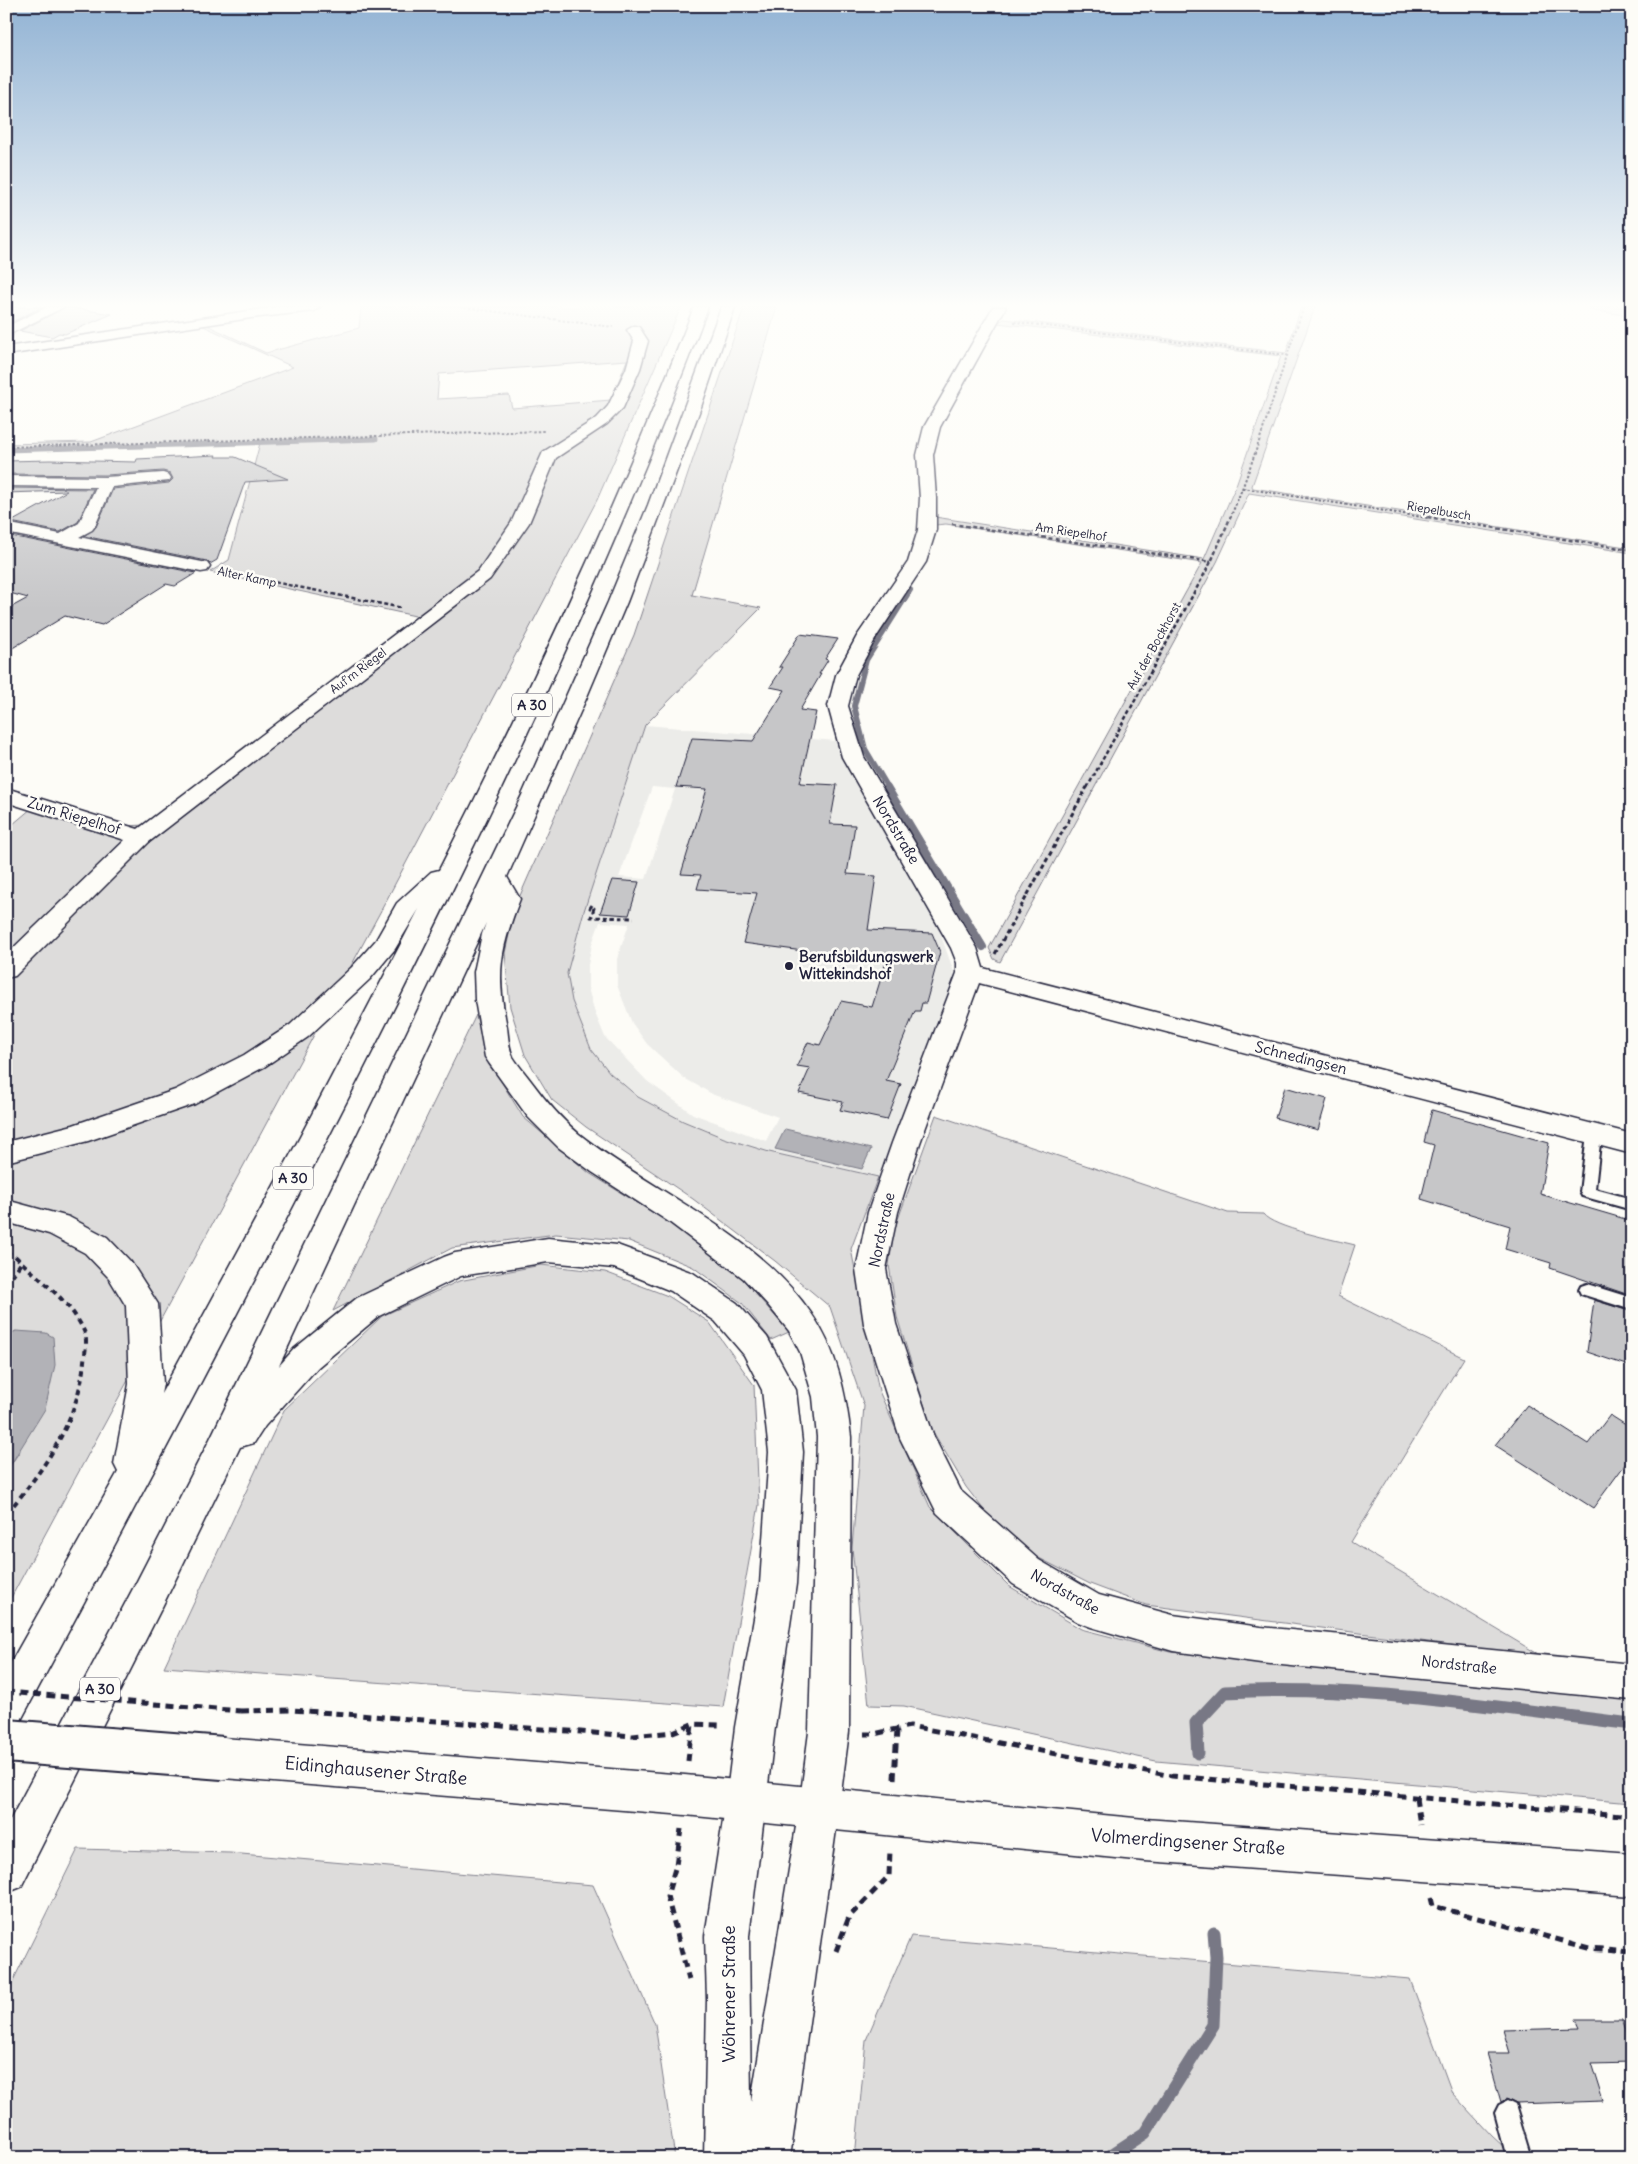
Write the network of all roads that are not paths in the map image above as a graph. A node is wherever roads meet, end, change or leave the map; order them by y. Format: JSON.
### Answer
{"nodes":[{"id":1,"x":615,"y":408,"type":"edge"},
{"id":2,"x":662,"y":408,"type":"edge"},
{"id":3,"x":693,"y":408,"type":"edge"},
{"id":4,"x":943,"y":408,"type":"edge"},
{"id":5,"x":164,"y":478,"type":"dead end"},
{"id":6,"x":6,"y":482,"type":"edge"},
{"id":7,"x":106,"y":482,"type":"junction"},
{"id":8,"x":6,"y":528,"type":"edge"},
{"id":9,"x":62,"y":540,"type":"junction"},
{"id":10,"x":201,"y":567,"type":"road end"},
{"id":11,"x":6,"y":795,"type":"edge"},
{"id":12,"x":141,"y":837,"type":"junction"},
{"id":13,"x":455,"y":862,"type":"junction"},
{"id":14,"x":496,"y":878,"type":"junction"},
{"id":15,"x":6,"y":970,"type":"edge"},
{"id":16,"x":976,"y":975,"type":"junction"},
{"id":17,"x":1594,"y":1134,"type":"junction"},
{"id":18,"x":1632,"y":1144,"type":"edge"},
{"id":19,"x":6,"y":1152,"type":"edge"},
{"id":20,"x":1632,"y":1205,"type":"edge"},
{"id":21,"x":6,"y":1211,"type":"edge"},
{"id":22,"x":1587,"y":1290,"type":"dead end"},
{"id":23,"x":1632,"y":1304,"type":"edge"},
{"id":24,"x":126,"y":1492,"type":"junction"},
{"id":25,"x":195,"y":1505,"type":"junction"},
{"id":26,"x":1632,"y":1682,"type":"edge"},
{"id":27,"x":6,"y":1709,"type":"edge"},
{"id":28,"x":6,"y":1741,"type":"edge"},
{"id":29,"x":746,"y":1801,"type":"junction"},
{"id":30,"x":819,"y":1808,"type":"junction"},
{"id":31,"x":6,"y":1872,"type":"edge"},
{"id":32,"x":1632,"y":1875,"type":"edge"},
{"id":33,"x":1507,"y":2113,"type":"dead end"},
{"id":34,"x":728,"y":2158,"type":"edge"},
{"id":35,"x":766,"y":2158,"type":"edge"},
{"id":36,"x":1519,"y":2158,"type":"edge"}],
"edges":[{"from":1,"to":12,"type":"main road","name":"Auf'm Riegel"},
{"from":2,"to":13,"type":"main road","number":"A 30"},
{"from":3,"to":14,"type":"main road","number":"A 30"},
{"from":4,"to":16,"type":"main road","name":"Nordstraße"},
{"from":5,"to":7,"type":"main road"},
{"from":6,"to":7,"type":"main road"},
{"from":7,"to":9,"type":"main road"},
{"from":8,"to":9,"type":"main road","name":"Alter Kamp"},
{"from":9,"to":10,"type":"main road","name":"Alter Kamp"},
{"from":11,"to":12,"type":"main road","name":"Zum Riepelhof"},
{"from":12,"to":15,"type":"main road","name":"Auf'm Riegel"},
{"from":13,"to":19,"type":"main road"},
{"from":13,"to":24,"type":"main road","number":"A 30"},
{"from":14,"to":25,"type":"main road","number":"A 30"},
{"from":14,"to":30,"type":"main road"},
{"from":16,"to":17,"type":"main road","name":"Schnedingsen"},
{"from":16,"to":26,"type":"main road","name":"Nordstraße"},
{"from":17,"to":18,"type":"main road","name":"Schnedingsen"},
{"from":17,"to":20,"type":"lane"},
{"from":21,"to":24,"type":"main road"},
{"from":22,"to":23,"type":"lane"},
{"from":24,"to":27,"type":"main road","number":"A 30"},
{"from":25,"to":29,"type":"main road","name":"Wöhrener Straße"},
{"from":25,"to":31,"type":"main road","number":"A 30"},
{"from":28,"to":29,"type":"main road","name":"Eidinghausener Straße","bridge":true},
{"from":29,"to":30,"type":"main road","name":"Volmerdingsener Straße"},
{"from":29,"to":34,"type":"main road","name":"Wöhrener Straße"},
{"from":30,"to":32,"type":"main road","name":"Volmerdingsener Straße"},
{"from":30,"to":35,"type":"main road"},
{"from":33,"to":36,"type":"lane"}]}
